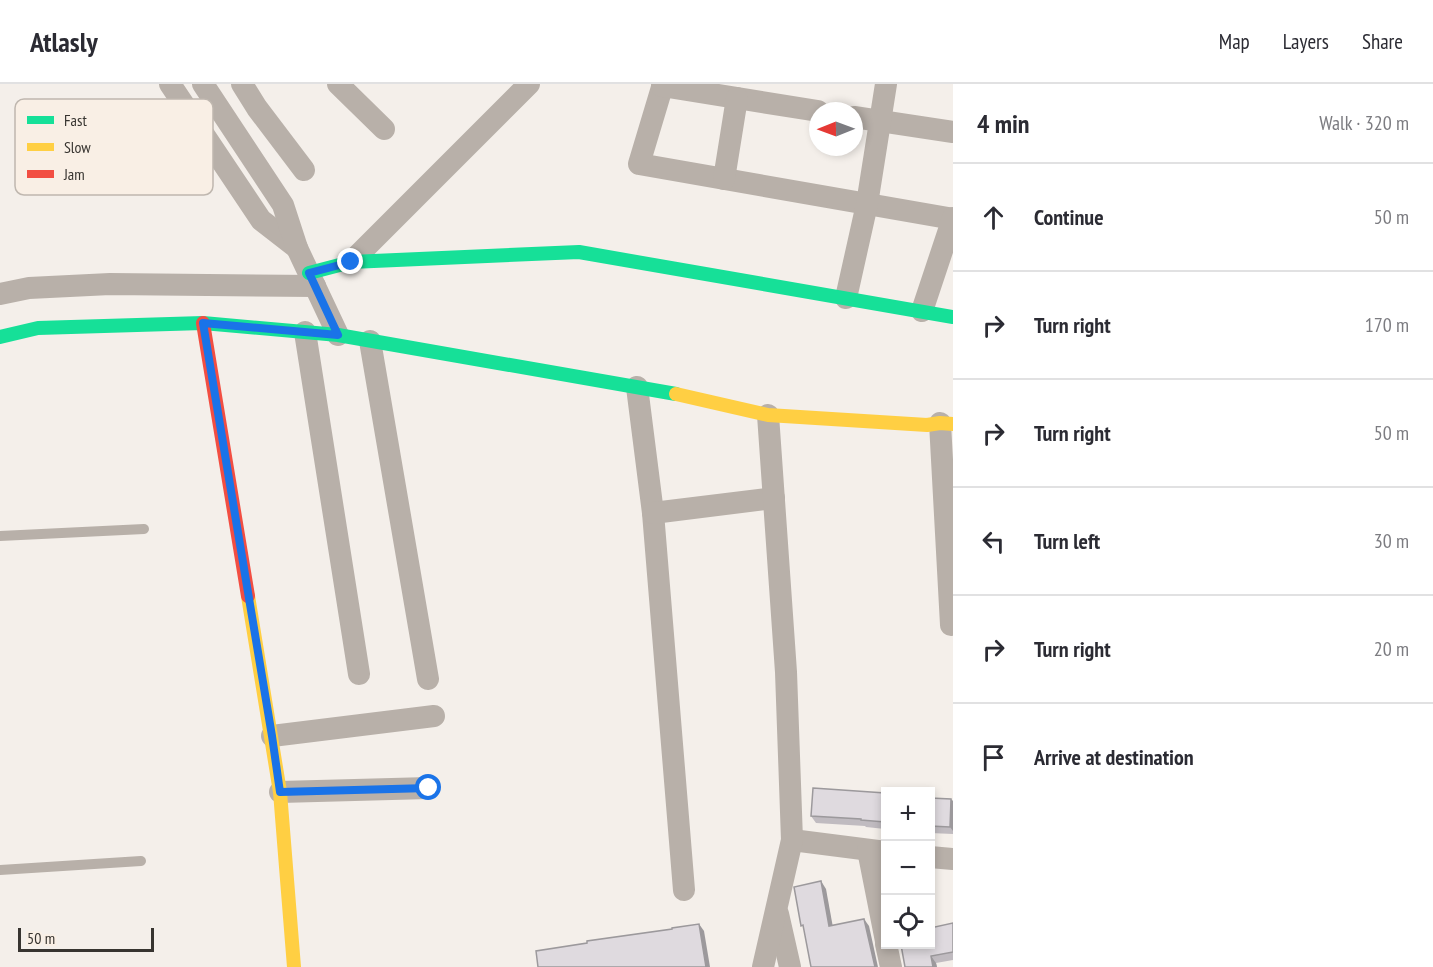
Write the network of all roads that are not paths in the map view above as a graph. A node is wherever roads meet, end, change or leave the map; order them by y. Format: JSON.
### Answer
{"nodes":[{"id":1,"x":203,"y":84,"type":"edge"},
{"id":2,"x":338,"y":84,"type":"edge"},
{"id":3,"x":529,"y":84,"type":"edge"},
{"id":4,"x":886,"y":84,"type":"edge"},
{"id":5,"x":662,"y":85,"type":"edge"},
{"id":6,"x":247,"y":86,"type":"edge"},
{"id":7,"x":737,"y":98,"type":"junction"},
{"id":8,"x":213,"y":99,"type":"edge"},
{"id":9,"x":213,"y":99,"type":"edge"},
{"id":10,"x":809,"y":110,"type":"edge"},
{"id":11,"x":863,"y":118,"type":"edge"},
{"id":12,"x":880,"y":121,"type":"junction"},
{"id":13,"x":384,"y":129,"type":"dead end"},
{"id":14,"x":953,"y":132,"type":"edge"},
{"id":15,"x":213,"y":143,"type":"edge"},
{"id":16,"x":304,"y":171,"type":"dead end"},
{"id":17,"x":724,"y":179,"type":"junction"},
{"id":18,"x":867,"y":204,"type":"junction"},
{"id":19,"x":953,"y":219,"type":"edge"},
{"id":20,"x":297,"y":248,"type":"junction"},
{"id":21,"x":351,"y":262,"type":"junction"},
{"id":22,"x":312,"y":280,"type":"junction"},
{"id":23,"x":0,"y":294,"type":"edge"},
{"id":24,"x":846,"y":298,"type":"junction"},
{"id":25,"x":922,"y":311,"type":"junction"},
{"id":26,"x":953,"y":317,"type":"edge"},
{"id":27,"x":203,"y":323,"type":"junction"},
{"id":28,"x":305,"y":332,"type":"junction"},
{"id":29,"x":338,"y":335,"type":"junction"},
{"id":30,"x":0,"y":337,"type":"edge"},
{"id":31,"x":370,"y":341,"type":"junction"},
{"id":32,"x":637,"y":387,"type":"junction"},
{"id":33,"x":768,"y":415,"type":"junction"},
{"id":34,"x":946,"y":423,"type":"edge"},
{"id":35,"x":774,"y":498,"type":"junction"},
{"id":36,"x":653,"y":513,"type":"junction"},
{"id":37,"x":144,"y":529,"type":"dead end"},
{"id":38,"x":0,"y":536,"type":"edge"},
{"id":39,"x":951,"y":625,"type":"dead end"},
{"id":40,"x":359,"y":674,"type":"dead end"},
{"id":41,"x":428,"y":678,"type":"dead end"},
{"id":42,"x":435,"y":716,"type":"dead end"},
{"id":43,"x":272,"y":736,"type":"junction"},
{"id":44,"x":429,"y":788,"type":"dead end"},
{"id":45,"x":280,"y":792,"type":"junction"},
{"id":46,"x":792,"y":840,"type":"junction"},
{"id":47,"x":877,"y":851,"type":"edge"},
{"id":48,"x":935,"y":857,"type":"edge"},
{"id":49,"x":953,"y":859,"type":"edge"},
{"id":50,"x":141,"y":861,"type":"dead end"},
{"id":51,"x":0,"y":870,"type":"edge"},
{"id":52,"x":684,"y":890,"type":"dead end"},
{"id":53,"x":881,"y":895,"type":"edge"},
{"id":54,"x":777,"y":910,"type":"junction"},
{"id":55,"x":887,"y":949,"type":"edge"},
{"id":56,"x":294,"y":967,"type":"edge"},
{"id":57,"x":763,"y":967,"type":"edge"},
{"id":58,"x":790,"y":967,"type":"edge"},
{"id":59,"x":891,"y":967,"type":"edge"}],
"edges":[{"from":1,"to":8,"type":"street"},
{"from":2,"to":13,"type":"street"},
{"from":3,"to":21,"type":"street"},
{"from":4,"to":12,"type":"street"},
{"from":5,"to":7,"type":"street"},
{"from":5,"to":17,"type":"street"},
{"from":6,"to":16,"type":"street"},
{"from":7,"to":10,"type":"street"},
{"from":7,"to":17,"type":"street"},
{"from":9,"to":20,"type":"street"},
{"from":11,"to":12,"type":"street"},
{"from":12,"to":14,"type":"street"},
{"from":12,"to":18,"type":"street"},
{"from":15,"to":20,"type":"street"},
{"from":17,"to":18,"type":"street"},
{"from":18,"to":19,"type":"street"},
{"from":18,"to":24,"type":"street"},
{"from":19,"to":25,"type":"street"},
{"from":20,"to":22,"type":"street"},
{"from":21,"to":22,"type":"street"},
{"from":21,"to":24,"type":"street"},
{"from":22,"to":23,"type":"street"},
{"from":22,"to":29,"type":"street"},
{"from":24,"to":25,"type":"street"},
{"from":25,"to":26,"type":"street"},
{"from":27,"to":28,"type":"street"},
{"from":27,"to":30,"type":"street"},
{"from":27,"to":43,"type":"street"},
{"from":28,"to":29,"type":"street"},
{"from":28,"to":40,"type":"street"},
{"from":29,"to":31,"type":"street"},
{"from":31,"to":32,"type":"street"},
{"from":31,"to":41,"type":"street"},
{"from":32,"to":33,"type":"street"},
{"from":32,"to":36,"type":"street"},
{"from":33,"to":34,"type":"street"},
{"from":33,"to":35,"type":"street"},
{"from":34,"to":39,"type":"street"},
{"from":35,"to":36,"type":"street"},
{"from":35,"to":46,"type":"street"},
{"from":36,"to":52,"type":"street"},
{"from":37,"to":38,"type":"lane"},
{"from":42,"to":43,"type":"street"},
{"from":43,"to":45,"type":"street"},
{"from":44,"to":45,"type":"street"},
{"from":45,"to":56,"type":"street"},
{"from":46,"to":47,"type":"street"},
{"from":46,"to":54,"type":"street"},
{"from":47,"to":53,"type":"street"},
{"from":48,"to":49,"type":"street"},
{"from":50,"to":51,"type":"lane"},
{"from":54,"to":57,"type":"street"},
{"from":54,"to":58,"type":"street"},
{"from":55,"to":59,"type":"street"}]}
